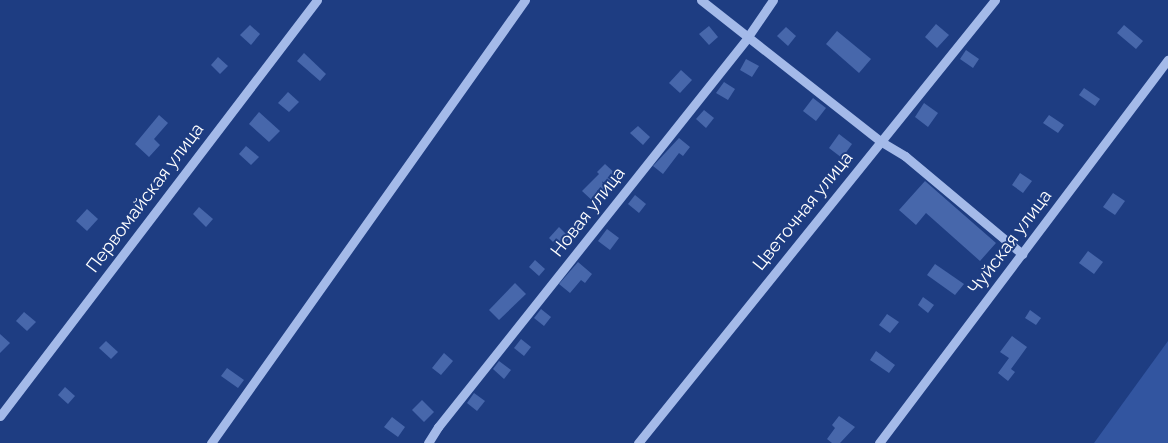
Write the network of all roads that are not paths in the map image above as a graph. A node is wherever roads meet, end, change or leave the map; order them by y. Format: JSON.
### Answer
{"nodes":[{"id":1,"x":317,"y":0,"type":"edge"},
{"id":2,"x":525,"y":0,"type":"edge"},
{"id":3,"x":701,"y":0,"type":"edge"},
{"id":4,"x":773,"y":0,"type":"edge"},
{"id":5,"x":995,"y":0,"type":"edge"},
{"id":6,"x":747,"y":38,"type":"junction"},
{"id":7,"x":1168,"y":60,"type":"edge"},
{"id":8,"x":880,"y":141,"type":"junction"},
{"id":9,"x":1022,"y":254,"type":"junction"},
{"id":10,"x":0,"y":416,"type":"edge"},
{"id":11,"x":211,"y":443,"type":"edge"},
{"id":12,"x":428,"y":443,"type":"edge"},
{"id":13,"x":638,"y":443,"type":"edge"},
{"id":14,"x":879,"y":443,"type":"edge"}],
"edges":[{"from":1,"to":10,"type":"street","name":"Первомайская улица"},
{"from":2,"to":11,"type":"street"},
{"from":3,"to":6,"type":"street"},
{"from":4,"to":6,"type":"street","name":"Новая улица"},
{"from":5,"to":8,"type":"street","name":"Цветочная улица"},
{"from":6,"to":8,"type":"street"},
{"from":6,"to":12,"type":"street","name":"Новая улица"},
{"from":7,"to":9,"type":"street","name":"Чуйская улица"},
{"from":8,"to":9,"type":"street"},
{"from":8,"to":13,"type":"street","name":"Цветочная улица"},
{"from":9,"to":14,"type":"street","name":"Чуйская улица"}]}
